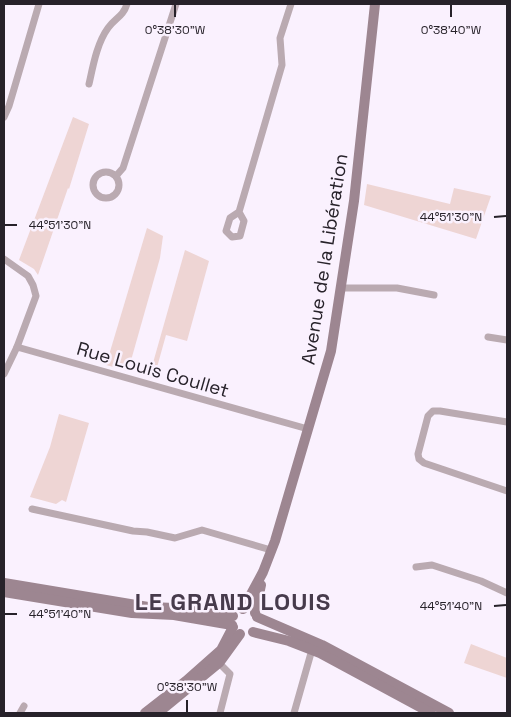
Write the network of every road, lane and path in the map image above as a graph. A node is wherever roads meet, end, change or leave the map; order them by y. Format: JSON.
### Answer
{"nodes":[{"id":1,"x":38,"y":4,"type":"edge"},
{"id":2,"x":127,"y":4,"type":"edge"},
{"id":3,"x":176,"y":4,"type":"edge"},
{"id":4,"x":291,"y":4,"type":"edge"},
{"id":5,"x":376,"y":4,"type":"edge"},
{"id":6,"x":89,"y":84,"type":"dead end"},
{"id":7,"x":4,"y":117,"type":"edge"},
{"id":8,"x":116,"y":176,"type":"dead end"},
{"id":9,"x":239,"y":212,"type":"dead end"},
{"id":10,"x":4,"y":259,"type":"edge"},
{"id":11,"x":341,"y":288,"type":"junction"},
{"id":12,"x":434,"y":295,"type":"dead end"},
{"id":13,"x":488,"y":337,"type":"dead end"},
{"id":14,"x":507,"y":340,"type":"edge"},
{"id":15,"x":17,"y":348,"type":"junction"},
{"id":16,"x":4,"y":374,"type":"edge"},
{"id":17,"x":507,"y":422,"type":"edge"},
{"id":18,"x":308,"y":429,"type":"junction"},
{"id":19,"x":507,"y":491,"type":"edge"},
{"id":20,"x":32,"y":508,"type":"dead end"},
{"id":21,"x":271,"y":550,"type":"junction"},
{"id":22,"x":416,"y":567,"type":"dead end"},
{"id":23,"x":263,"y":572,"type":"junction"},
{"id":24,"x":4,"y":583,"type":"edge"},
{"id":25,"x":4,"y":592,"type":"edge"},
{"id":26,"x":507,"y":593,"type":"edge"},
{"id":27,"x":243,"y":609,"type":"junction"},
{"id":28,"x":256,"y":615,"type":"junction"},
{"id":29,"x":235,"y":626,"type":"junction"},
{"id":30,"x":253,"y":632,"type":"junction"},
{"id":31,"x":312,"y":648,"type":"junction"},
{"id":32,"x":216,"y":661,"type":"junction"},
{"id":33,"x":24,"y":706,"type":"dead end"},
{"id":34,"x":20,"y":713,"type":"edge"},
{"id":35,"x":145,"y":713,"type":"edge"},
{"id":36,"x":158,"y":713,"type":"edge"},
{"id":37,"x":220,"y":713,"type":"edge"},
{"id":38,"x":294,"y":713,"type":"edge"},
{"id":39,"x":431,"y":713,"type":"edge"},
{"id":40,"x":449,"y":713,"type":"edge"}],
"edges":[{"from":1,"to":7,"type":"street"},
{"from":2,"to":6,"type":"street"},
{"from":3,"to":8,"type":"street"},
{"from":4,"to":9,"type":"street"},
{"from":5,"to":11,"type":"main road","name":"Avenue de la Libération"},
{"from":10,"to":15,"type":"street"},
{"from":11,"to":12,"type":"street"},
{"from":11,"to":18,"type":"main road","name":"Avenue de la Libération"},
{"from":13,"to":14,"type":"street"},
{"from":15,"to":16,"type":"street"},
{"from":15,"to":18,"type":"street","name":"Rue Louis Coullet"},
{"from":17,"to":19,"type":"street"},
{"from":18,"to":21,"type":"main road","name":"Avenue de la Libération"},
{"from":20,"to":21,"type":"street"},
{"from":21,"to":23,"type":"main road","name":"Avenue de la Libération"},
{"from":22,"to":26,"type":"street"},
{"from":23,"to":27,"type":"main road","name":"Avenue de la Libération"},
{"from":23,"to":28,"type":"main road","name":"Avenue de la Libération"},
{"from":24,"to":29,"type":"main road"},
{"from":25,"to":29,"type":"main road"},
{"from":27,"to":28,"type":"main road"},
{"from":27,"to":29,"type":"main road"},
{"from":28,"to":30,"type":"main road"},
{"from":28,"to":40,"type":"main road"},
{"from":29,"to":30,"type":"main road"},
{"from":29,"to":32,"type":"main road"},
{"from":30,"to":31,"type":"main road"},
{"from":31,"to":38,"type":"street"},
{"from":31,"to":39,"type":"main road"},
{"from":32,"to":35,"type":"main road"},
{"from":32,"to":36,"type":"main road"},
{"from":32,"to":37,"type":"street"},
{"from":33,"to":34,"type":"street"}]}
